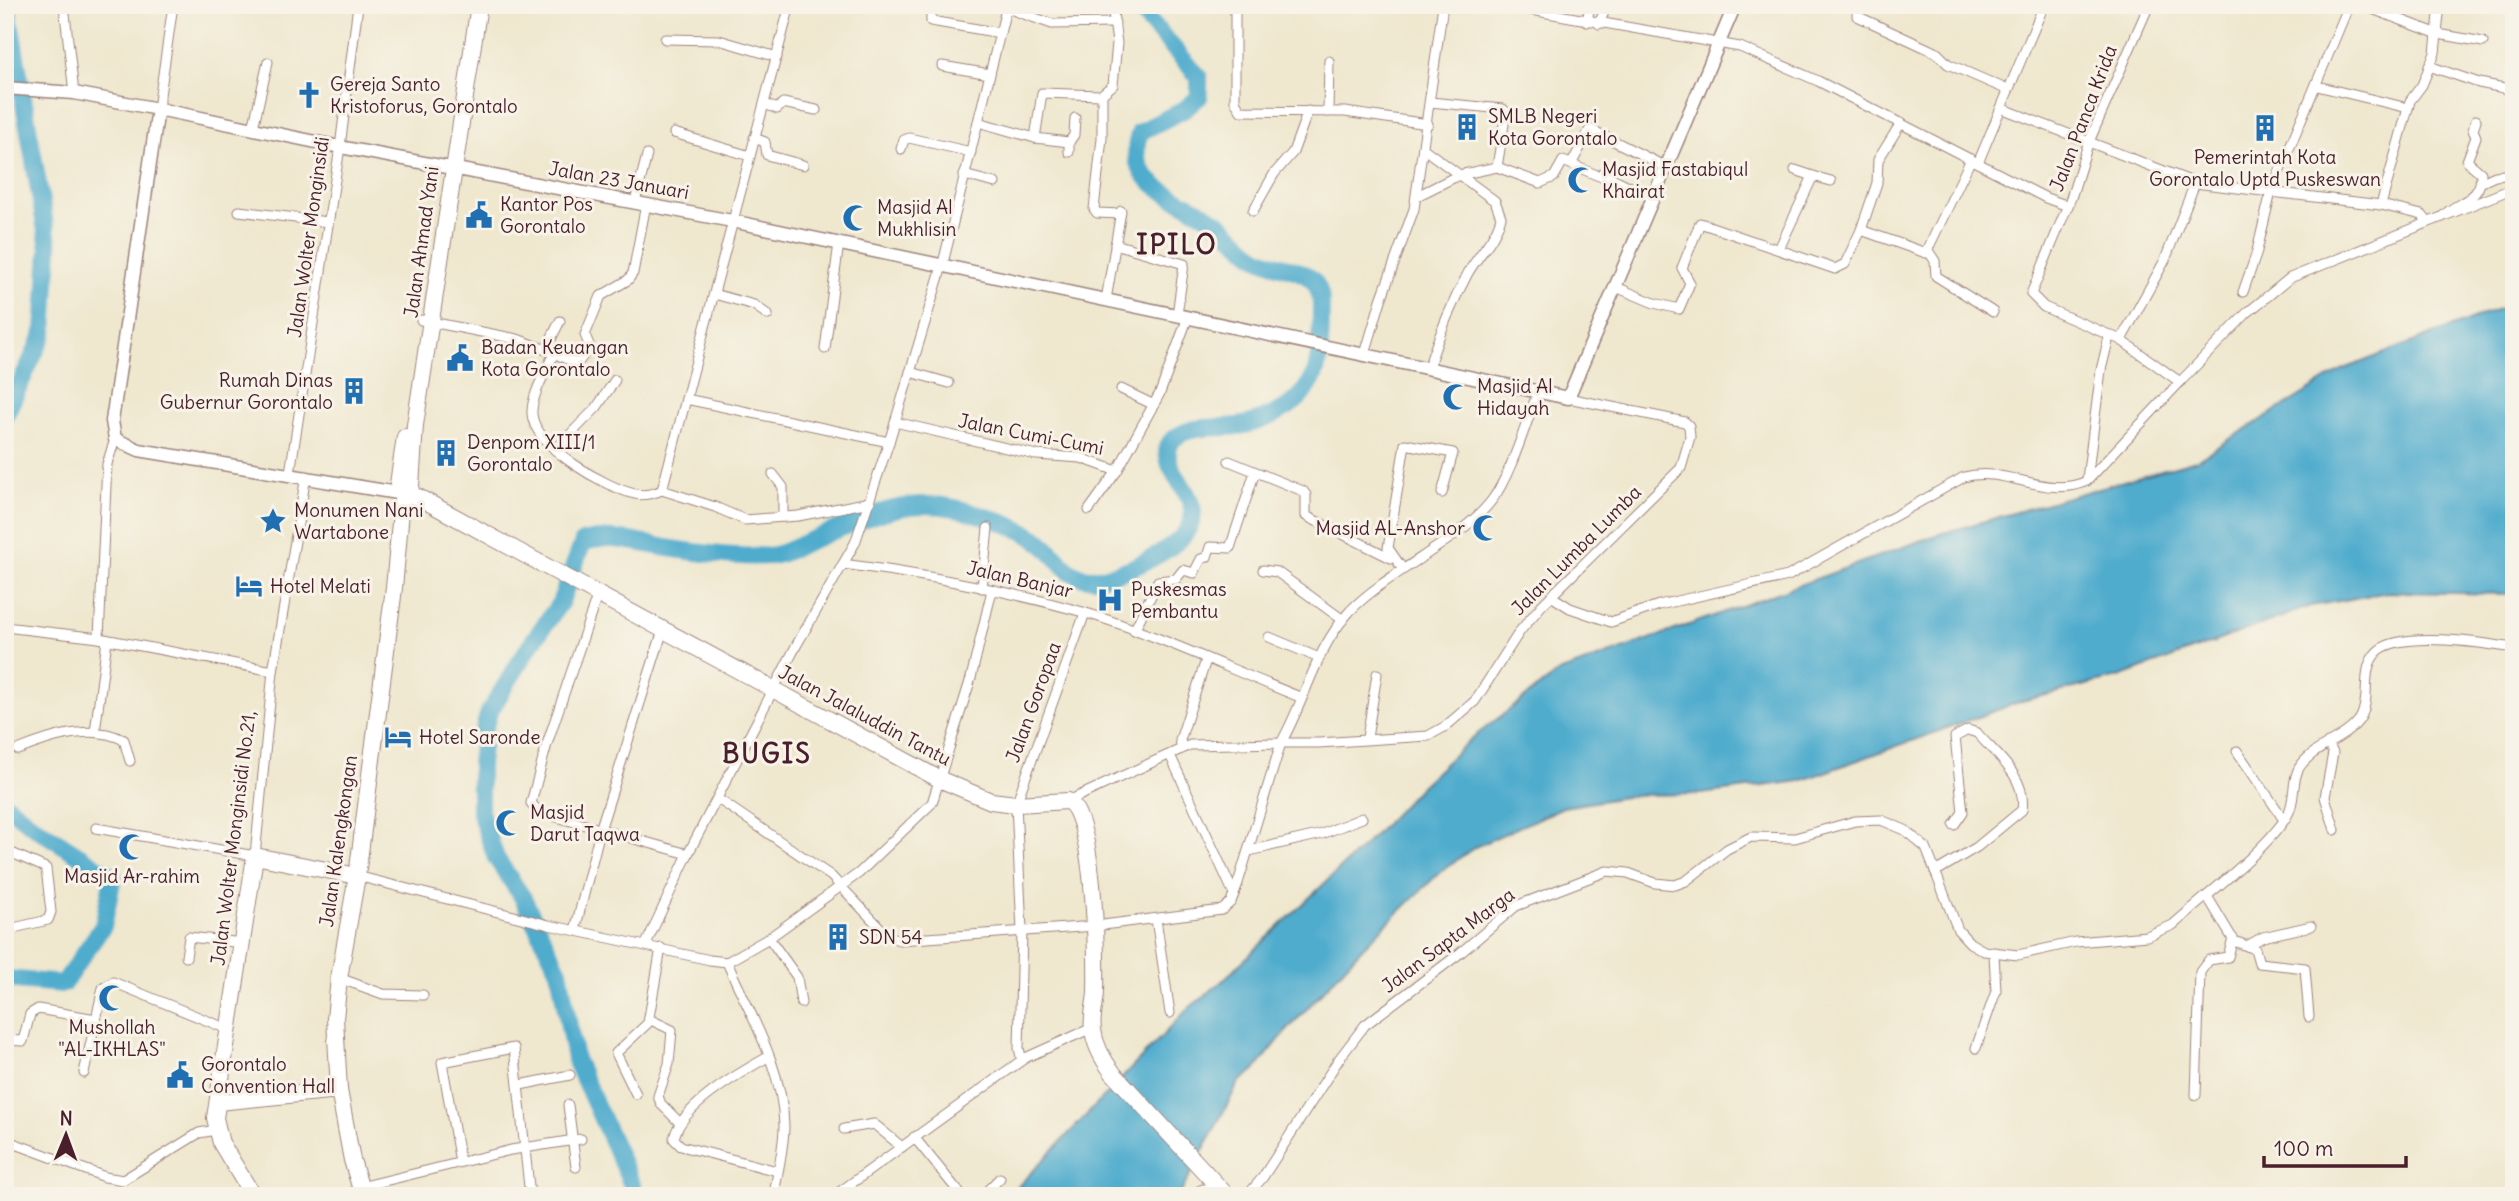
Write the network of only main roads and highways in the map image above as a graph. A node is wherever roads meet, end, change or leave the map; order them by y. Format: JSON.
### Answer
{"nodes":[{"id":1,"x":471,"y":5,"type":"edge"},
{"id":2,"x":479,"y":5,"type":"edge"},
{"id":3,"x":464,"y":78,"type":"junction"},
{"id":4,"x":404,"y":488,"type":"junction"},
{"id":5,"x":357,"y":876,"type":"junction"},
{"id":6,"x":339,"y":1090,"type":"junction"},
{"id":7,"x":218,"y":1102,"type":"junction"},
{"id":8,"x":361,"y":1192,"type":"edge"},
{"id":9,"x":1223,"y":1193,"type":"edge"},
{"id":10,"x":253,"y":1196,"type":"edge"}],
"edges":[{"from":1,"to":3,"type":"highway","name":"Jalan Ahmad Yani"},
{"from":2,"to":3,"type":"highway","name":"Jalan Ahmad Yani"},
{"from":3,"to":4,"type":"highway","name":"Jalan Ahmad Yani"},
{"from":4,"to":5,"type":"highway","name":"Jalan Kalengkongan"},
{"from":4,"to":9,"type":"highway","name":"Jalan Jalaluddin Tantu"},
{"from":5,"to":6,"type":"highway","name":"Jalan Kalengkongan"},
{"from":5,"to":7,"type":"highway","name":"Jalan Wolter Monginsidi No.21,"},
{"from":6,"to":7,"type":"highway"},
{"from":6,"to":8,"type":"highway","name":"Jalan Kalengkongan"},
{"from":7,"to":10,"type":"highway","name":"Jalan Wolter Monginsidi No.21,"}]}
